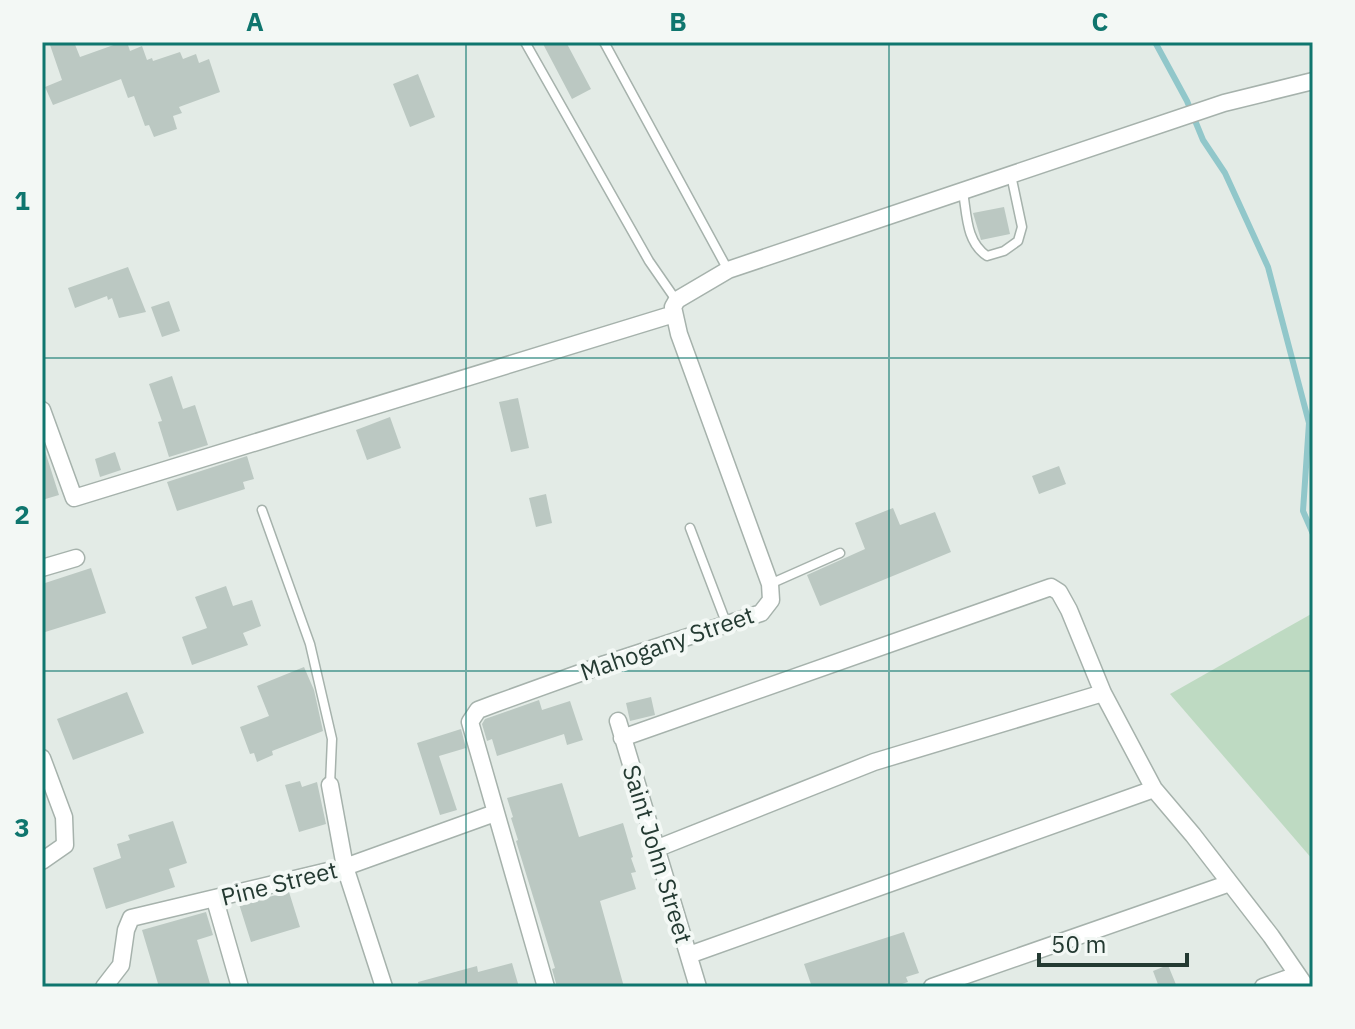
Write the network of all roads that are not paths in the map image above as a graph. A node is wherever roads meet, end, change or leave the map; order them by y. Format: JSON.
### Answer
{"nodes":[{"id":1,"x":525,"y":42,"type":"edge"},
{"id":2,"x":604,"y":42,"type":"edge"},
{"id":3,"x":1313,"y":81,"type":"edge"},
{"id":4,"x":1011,"y":174,"type":"junction"},
{"id":5,"x":963,"y":192,"type":"junction"},
{"id":6,"x":728,"y":270,"type":"junction"},
{"id":7,"x":675,"y":307,"type":"junction"},
{"id":8,"x":42,"y":410,"type":"edge"},
{"id":9,"x":262,"y":510,"type":"dead end"},
{"id":10,"x":690,"y":528,"type":"dead end"},
{"id":11,"x":840,"y":553,"type":"dead end"},
{"id":12,"x":76,"y":558,"type":"dead end"},
{"id":13,"x":42,"y":568,"type":"edge"},
{"id":14,"x":770,"y":584,"type":"junction"},
{"id":15,"x":727,"y":625,"type":"junction"},
{"id":16,"x":1103,"y":693,"type":"junction"},
{"id":17,"x":618,"y":721,"type":"dead end"},
{"id":18,"x":622,"y":738,"type":"junction"},
{"id":19,"x":42,"y":758,"type":"edge"},
{"id":20,"x":330,"y":785,"type":"joint"},
{"id":21,"x":1154,"y":789,"type":"junction"},
{"id":22,"x":495,"y":813,"type":"junction"},
{"id":23,"x":658,"y":848,"type":"junction"},
{"id":24,"x":42,"y":861,"type":"edge"},
{"id":25,"x":345,"y":867,"type":"junction"},
{"id":26,"x":1230,"y":883,"type":"junction"},
{"id":27,"x":215,"y":900,"type":"junction"},
{"id":28,"x":689,"y":955,"type":"junction"},
{"id":29,"x":1301,"y":981,"type":"edge"},
{"id":30,"x":104,"y":987,"type":"edge"},
{"id":31,"x":240,"y":987,"type":"edge"},
{"id":32,"x":384,"y":987,"type":"edge"},
{"id":33,"x":546,"y":987,"type":"edge"},
{"id":34,"x":698,"y":987,"type":"edge"},
{"id":35,"x":932,"y":987,"type":"edge"},
{"id":36,"x":1263,"y":987,"type":"edge"}],
"edges":[{"from":1,"to":7,"type":"lane"},
{"from":2,"to":6,"type":"lane"},
{"from":3,"to":4,"type":"street"},
{"from":4,"to":5,"type":"street"},
{"from":4,"to":5,"type":"lane"},
{"from":5,"to":6,"type":"street"},
{"from":6,"to":7,"type":"street"},
{"from":7,"to":8,"type":"street"},
{"from":7,"to":14,"type":"street","name":"Mahogany Street"},
{"from":9,"to":20,"type":"lane"},
{"from":10,"to":15,"type":"lane"},
{"from":11,"to":14,"type":"lane"},
{"from":12,"to":13,"type":"street"},
{"from":14,"to":15,"type":"street","name":"Mahogany Street"},
{"from":15,"to":22,"type":"street","name":"Mahogany Street"},
{"from":16,"to":18,"type":"street"},
{"from":16,"to":21,"type":"street"},
{"from":16,"to":23,"type":"street"},
{"from":17,"to":18,"type":"street","name":"Saint John Street"},
{"from":18,"to":23,"type":"street","name":"Saint John Street"},
{"from":19,"to":24,"type":"street"},
{"from":20,"to":25,"type":"street"},
{"from":21,"to":26,"type":"street"},
{"from":21,"to":28,"type":"street"},
{"from":22,"to":25,"type":"street","name":"Pine Street"},
{"from":22,"to":33,"type":"street","name":"Mahogany Street"},
{"from":23,"to":28,"type":"street","name":"Saint John Street"},
{"from":25,"to":27,"type":"street","name":"Pine Street"},
{"from":25,"to":32,"type":"street"},
{"from":26,"to":29,"type":"street"},
{"from":26,"to":35,"type":"street"},
{"from":27,"to":30,"type":"street","name":"Pine Street"},
{"from":27,"to":31,"type":"street"},
{"from":28,"to":34,"type":"street","name":"Saint John Street"},
{"from":29,"to":36,"type":"street"}]}
